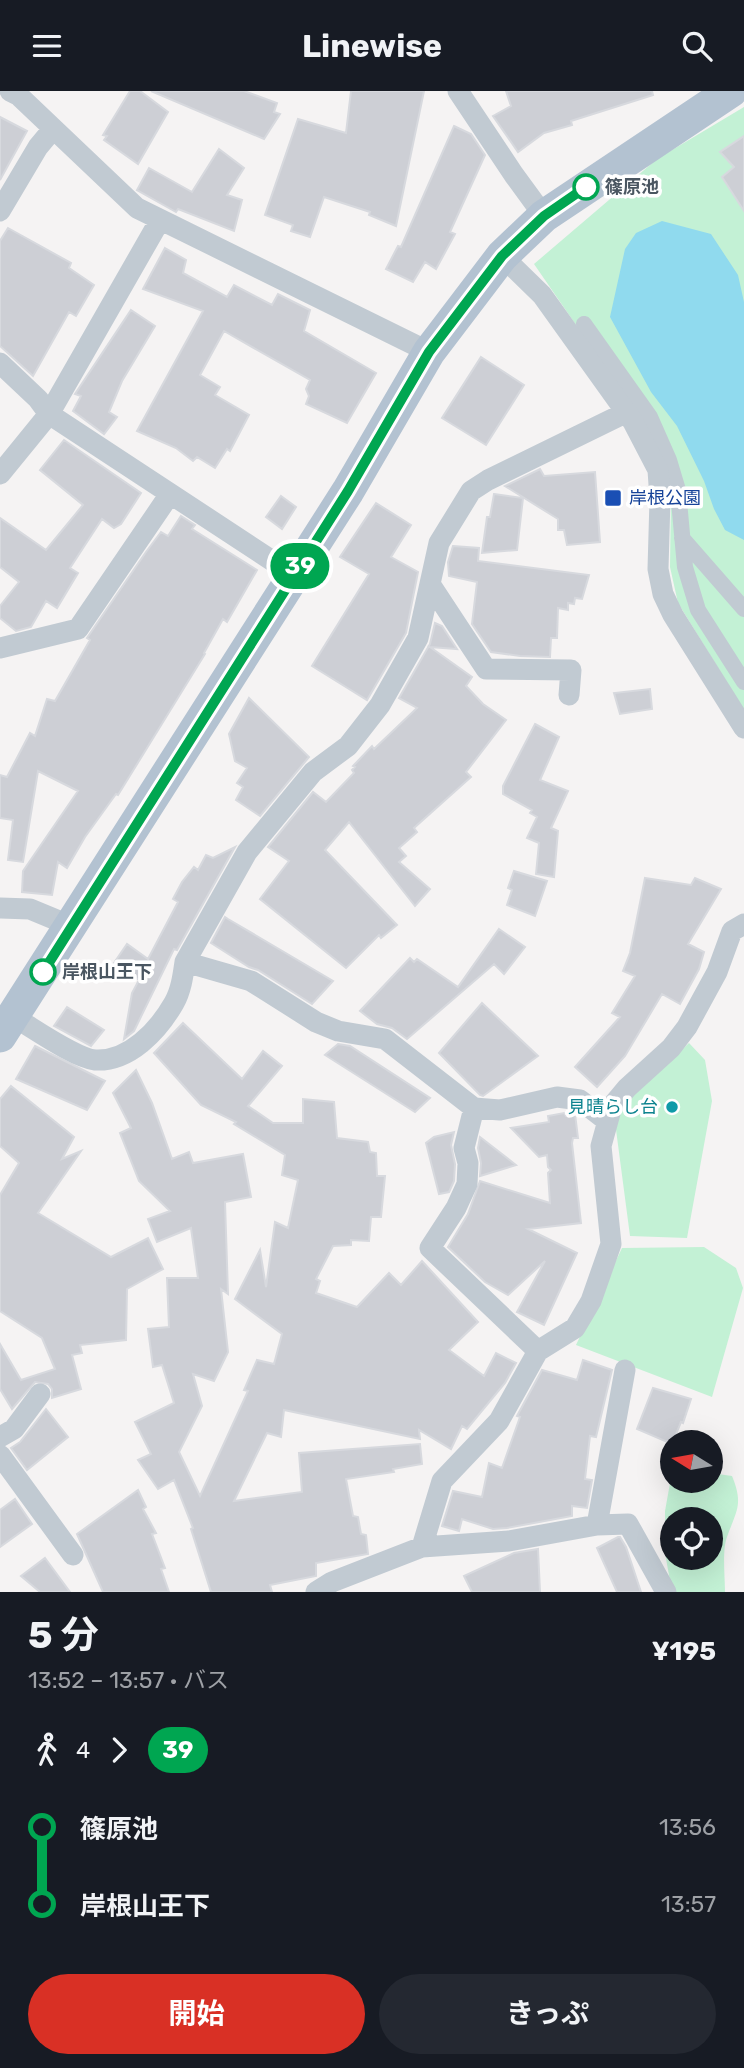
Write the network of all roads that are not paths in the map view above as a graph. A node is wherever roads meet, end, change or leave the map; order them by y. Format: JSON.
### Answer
{"nodes":[{"id":1,"x":10,"y":91,"type":"edge"},
{"id":2,"x":458,"y":91,"type":"edge"},
{"id":3,"x":731,"y":91,"type":"edge"},
{"id":4,"x":53,"y":129,"type":"junction"},
{"id":5,"x":0,"y":211,"type":"edge"},
{"id":6,"x":544,"y":216,"type":"junction"},
{"id":7,"x":160,"y":220,"type":"junction"},
{"id":8,"x":502,"y":256,"type":"junction"},
{"id":9,"x":584,"y":324,"type":"dead end"},
{"id":10,"x":429,"y":352,"type":"junction"},
{"id":11,"x":0,"y":363,"type":"edge"},
{"id":12,"x":626,"y":412,"type":"junction"},
{"id":13,"x":49,"y":414,"type":"junction"},
{"id":14,"x":0,"y":474,"type":"edge"},
{"id":15,"x":170,"y":494,"type":"junction"},
{"id":16,"x":682,"y":538,"type":"junction"},
{"id":17,"x":294,"y":575,"type":"junction"},
{"id":18,"x":430,"y":584,"type":"junction"},
{"id":19,"x":744,"y":609,"type":"edge"},
{"id":20,"x":0,"y":648,"type":"edge"},
{"id":21,"x":744,"y":682,"type":"edge"},
{"id":22,"x":569,"y":695,"type":"dead end"},
{"id":23,"x":744,"y":728,"type":"edge"},
{"id":24,"x":0,"y":908,"type":"edge"},
{"id":25,"x":744,"y":924,"type":"edge"},
{"id":26,"x":71,"y":926,"type":"junction"},
{"id":27,"x":185,"y":962,"type":"junction"},
{"id":28,"x":7,"y":1027,"type":"edge"},
{"id":29,"x":474,"y":1108,"type":"junction"},
{"id":30,"x":607,"y":1121,"type":"junction"},
{"id":31,"x":538,"y":1351,"type":"junction"},
{"id":32,"x":625,"y":1370,"type":"dead end"},
{"id":33,"x":40,"y":1394,"type":"dead end"},
{"id":34,"x":0,"y":1437,"type":"edge"},
{"id":35,"x":0,"y":1455,"type":"edge"},
{"id":36,"x":597,"y":1525,"type":"junction"},
{"id":37,"x":422,"y":1547,"type":"junction"},
{"id":38,"x":73,"y":1555,"type":"dead end"},
{"id":39,"x":316,"y":1592,"type":"edge"},
{"id":40,"x":666,"y":1592,"type":"edge"}],
"edges":[{"from":1,"to":4,"type":"street"},
{"from":2,"to":6,"type":"street"},
{"from":3,"to":6,"type":"main road"},
{"from":4,"to":5,"type":"street"},
{"from":4,"to":7,"type":"street"},
{"from":6,"to":8,"type":"main road"},
{"from":7,"to":10,"type":"street"},
{"from":7,"to":13,"type":"street"},
{"from":8,"to":10,"type":"main road"},
{"from":8,"to":12,"type":"street"},
{"from":9,"to":16,"type":"street"},
{"from":10,"to":17,"type":"main road"},
{"from":11,"to":13,"type":"street"},
{"from":12,"to":18,"type":"street"},
{"from":12,"to":23,"type":"street"},
{"from":13,"to":14,"type":"street"},
{"from":13,"to":15,"type":"street"},
{"from":15,"to":17,"type":"street"},
{"from":15,"to":20,"type":"street"},
{"from":16,"to":19,"type":"street"},
{"from":16,"to":21,"type":"street"},
{"from":17,"to":26,"type":"main road"},
{"from":18,"to":22,"type":"street"},
{"from":18,"to":27,"type":"street"},
{"from":24,"to":26,"type":"street"},
{"from":25,"to":30,"type":"street"},
{"from":26,"to":28,"type":"main road"},
{"from":27,"to":28,"type":"street"},
{"from":27,"to":29,"type":"street"},
{"from":29,"to":30,"type":"street"},
{"from":29,"to":31,"type":"street"},
{"from":30,"to":31,"type":"street"},
{"from":31,"to":37,"type":"street"},
{"from":32,"to":36,"type":"street"},
{"from":33,"to":34,"type":"street"},
{"from":35,"to":38,"type":"street"},
{"from":36,"to":37,"type":"street"},
{"from":36,"to":40,"type":"street"},
{"from":37,"to":39,"type":"street"}]}
